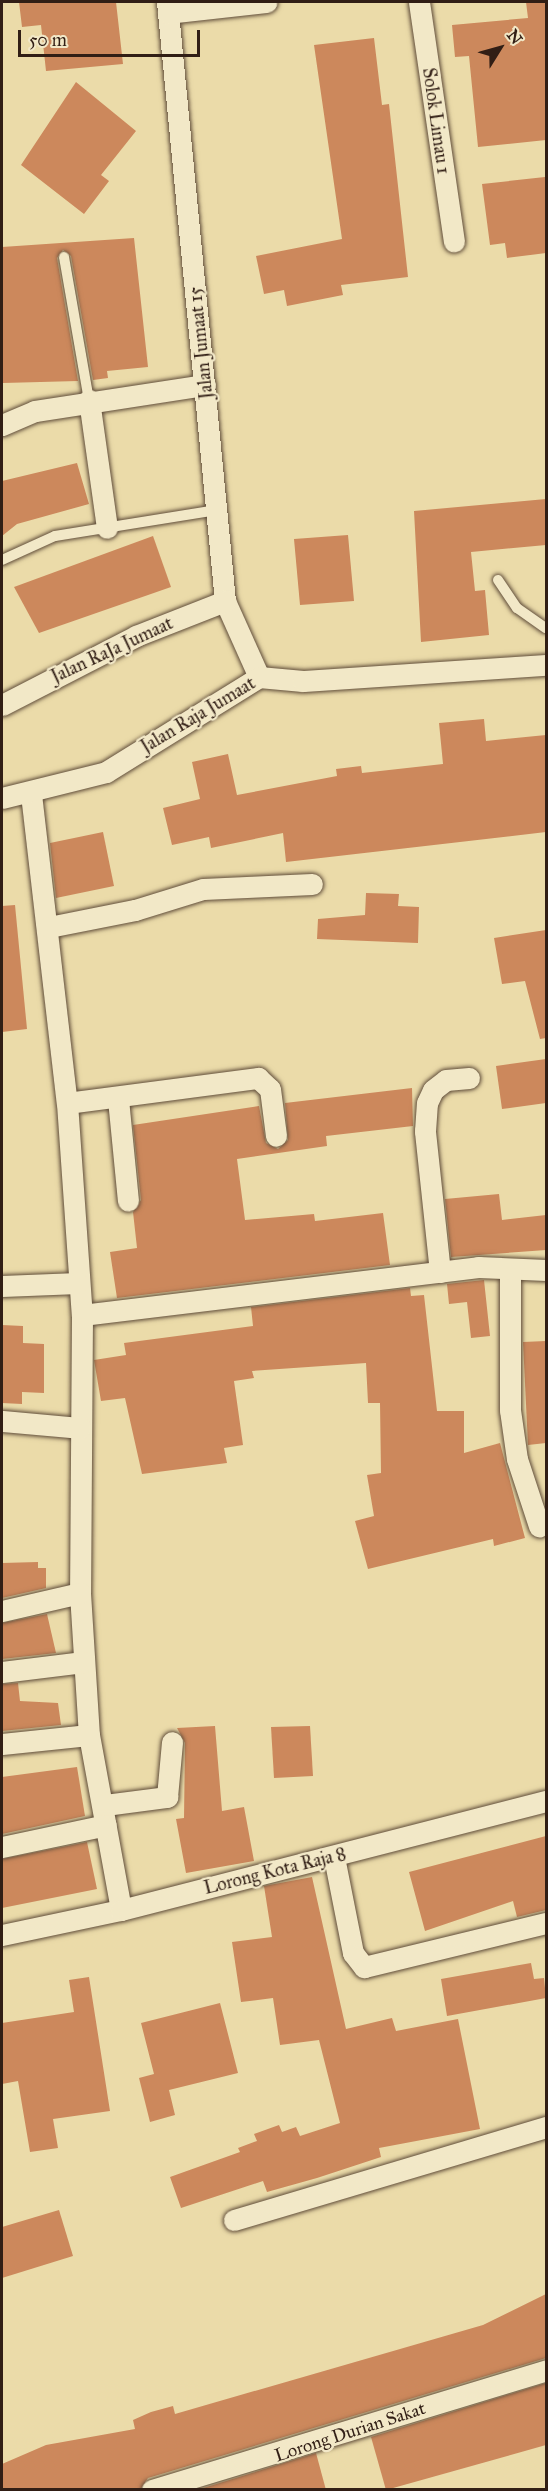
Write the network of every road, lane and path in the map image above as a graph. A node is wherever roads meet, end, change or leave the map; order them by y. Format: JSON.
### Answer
{"nodes":[{"id":1,"x":266,"y":2,"type":"edge"},
{"id":2,"x":419,"y":2,"type":"edge"},
{"id":3,"x":168,"y":7,"type":"edge"},
{"id":4,"x":454,"y":241,"type":"dead end"},
{"id":5,"x":64,"y":257,"type":"dead end"},
{"id":6,"x":205,"y":385,"type":"junction"},
{"id":7,"x":89,"y":400,"type":"junction"},
{"id":8,"x":2,"y":425,"type":"edge"},
{"id":9,"x":217,"y":510,"type":"junction"},
{"id":10,"x":107,"y":528,"type":"junction"},
{"id":11,"x":2,"y":560,"type":"edge"},
{"id":12,"x":498,"y":580,"type":"dead end"},
{"id":13,"x":225,"y":601,"type":"junction"},
{"id":14,"x":546,"y":628,"type":"edge"},
{"id":15,"x":546,"y":665,"type":"edge"},
{"id":16,"x":259,"y":676,"type":"junction"},
{"id":17,"x":4,"y":696,"type":"edge"},
{"id":18,"x":31,"y":794,"type":"junction"},
{"id":19,"x":2,"y":798,"type":"edge"},
{"id":20,"x":312,"y":884,"type":"dead end"},
{"id":21,"x":52,"y":923,"type":"junction"},
{"id":22,"x":470,"y":1078,"type":"dead end"},
{"id":23,"x":92,"y":1101,"type":"junction"},
{"id":24,"x":276,"y":1136,"type":"dead end"},
{"id":25,"x":128,"y":1201,"type":"dead end"},
{"id":26,"x":510,"y":1269,"type":"junction"},
{"id":27,"x":546,"y":1270,"type":"edge"},
{"id":28,"x":440,"y":1272,"type":"junction"},
{"id":29,"x":78,"y":1283,"type":"junction"},
{"id":30,"x":2,"y":1287,"type":"edge"},
{"id":31,"x":82,"y":1316,"type":"junction"},
{"id":32,"x":2,"y":1421,"type":"edge"},
{"id":33,"x":80,"y":1428,"type":"junction"},
{"id":34,"x":539,"y":1526,"type":"dead end"},
{"id":35,"x":80,"y":1593,"type":"junction"},
{"id":36,"x":2,"y":1611,"type":"edge"},
{"id":37,"x":83,"y":1662,"type":"junction"},
{"id":38,"x":2,"y":1672,"type":"edge"},
{"id":39,"x":89,"y":1736,"type":"junction"},
{"id":40,"x":172,"y":1743,"type":"dead end"},
{"id":41,"x":2,"y":1744,"type":"edge"},
{"id":42,"x":546,"y":1801,"type":"edge"},
{"id":43,"x":106,"y":1815,"type":"junction"},
{"id":44,"x":2,"y":1847,"type":"edge"},
{"id":45,"x":334,"y":1857,"type":"junction"},
{"id":46,"x":121,"y":1910,"type":"junction"},
{"id":47,"x":546,"y":1923,"type":"edge"},
{"id":48,"x":2,"y":1935,"type":"edge"},
{"id":49,"x":546,"y":2127,"type":"edge"},
{"id":50,"x":234,"y":2220,"type":"dead end"},
{"id":51,"x":546,"y":2370,"type":"edge"},
{"id":52,"x":152,"y":2490,"type":"edge"}],
"edges":[{"from":1,"to":3,"type":"street"},
{"from":2,"to":4,"type":"street","name":"Solok Limau 1"},
{"from":3,"to":6,"type":"street","name":"Jalan Jumaat 15"},
{"from":5,"to":7,"type":"lane"},
{"from":6,"to":7,"type":"street"},
{"from":6,"to":9,"type":"street","name":"Jalan Jumaat 15"},
{"from":7,"to":8,"type":"street"},
{"from":7,"to":10,"type":"street"},
{"from":9,"to":10,"type":"lane"},
{"from":9,"to":13,"type":"street","name":"Jalan Jumaat 15"},
{"from":10,"to":11,"type":"lane"},
{"from":12,"to":14,"type":"lane"},
{"from":13,"to":16,"type":"street","name":"Jalan Jumaat 15"},
{"from":13,"to":17,"type":"street","name":"Jalan RaJa Jumaat"},
{"from":15,"to":16,"type":"street","name":"Jalan Raja Jumaat"},
{"from":16,"to":18,"type":"street","name":"Jalan Raja Jumaat"},
{"from":18,"to":19,"type":"street","name":"Jalan Raja Jumaat"},
{"from":18,"to":21,"type":"street"},
{"from":20,"to":21,"type":"street"},
{"from":21,"to":23,"type":"street"},
{"from":22,"to":28,"type":"street"},
{"from":23,"to":24,"type":"street"},
{"from":23,"to":25,"type":"street"},
{"from":23,"to":29,"type":"street"},
{"from":26,"to":27,"type":"street"},
{"from":26,"to":28,"type":"street"},
{"from":26,"to":34,"type":"street"},
{"from":28,"to":31,"type":"street"},
{"from":29,"to":30,"type":"street"},
{"from":29,"to":31,"type":"street"},
{"from":31,"to":33,"type":"street"},
{"from":32,"to":33,"type":"street"},
{"from":33,"to":35,"type":"street"},
{"from":35,"to":36,"type":"street"},
{"from":35,"to":37,"type":"street"},
{"from":37,"to":38,"type":"street"},
{"from":37,"to":39,"type":"street"},
{"from":39,"to":41,"type":"street"},
{"from":39,"to":43,"type":"street"},
{"from":40,"to":43,"type":"street"},
{"from":42,"to":45,"type":"street","name":"Lorong Kota Raja 8"},
{"from":43,"to":44,"type":"street"},
{"from":43,"to":46,"type":"street"},
{"from":45,"to":46,"type":"street","name":"Lorong Kota Raja 8"},
{"from":45,"to":47,"type":"street"},
{"from":46,"to":48,"type":"street","name":"Lorong Kota Raja 8"},
{"from":49,"to":50,"type":"street"},
{"from":51,"to":52,"type":"street","name":"Lorong Durian Sakat"}]}
